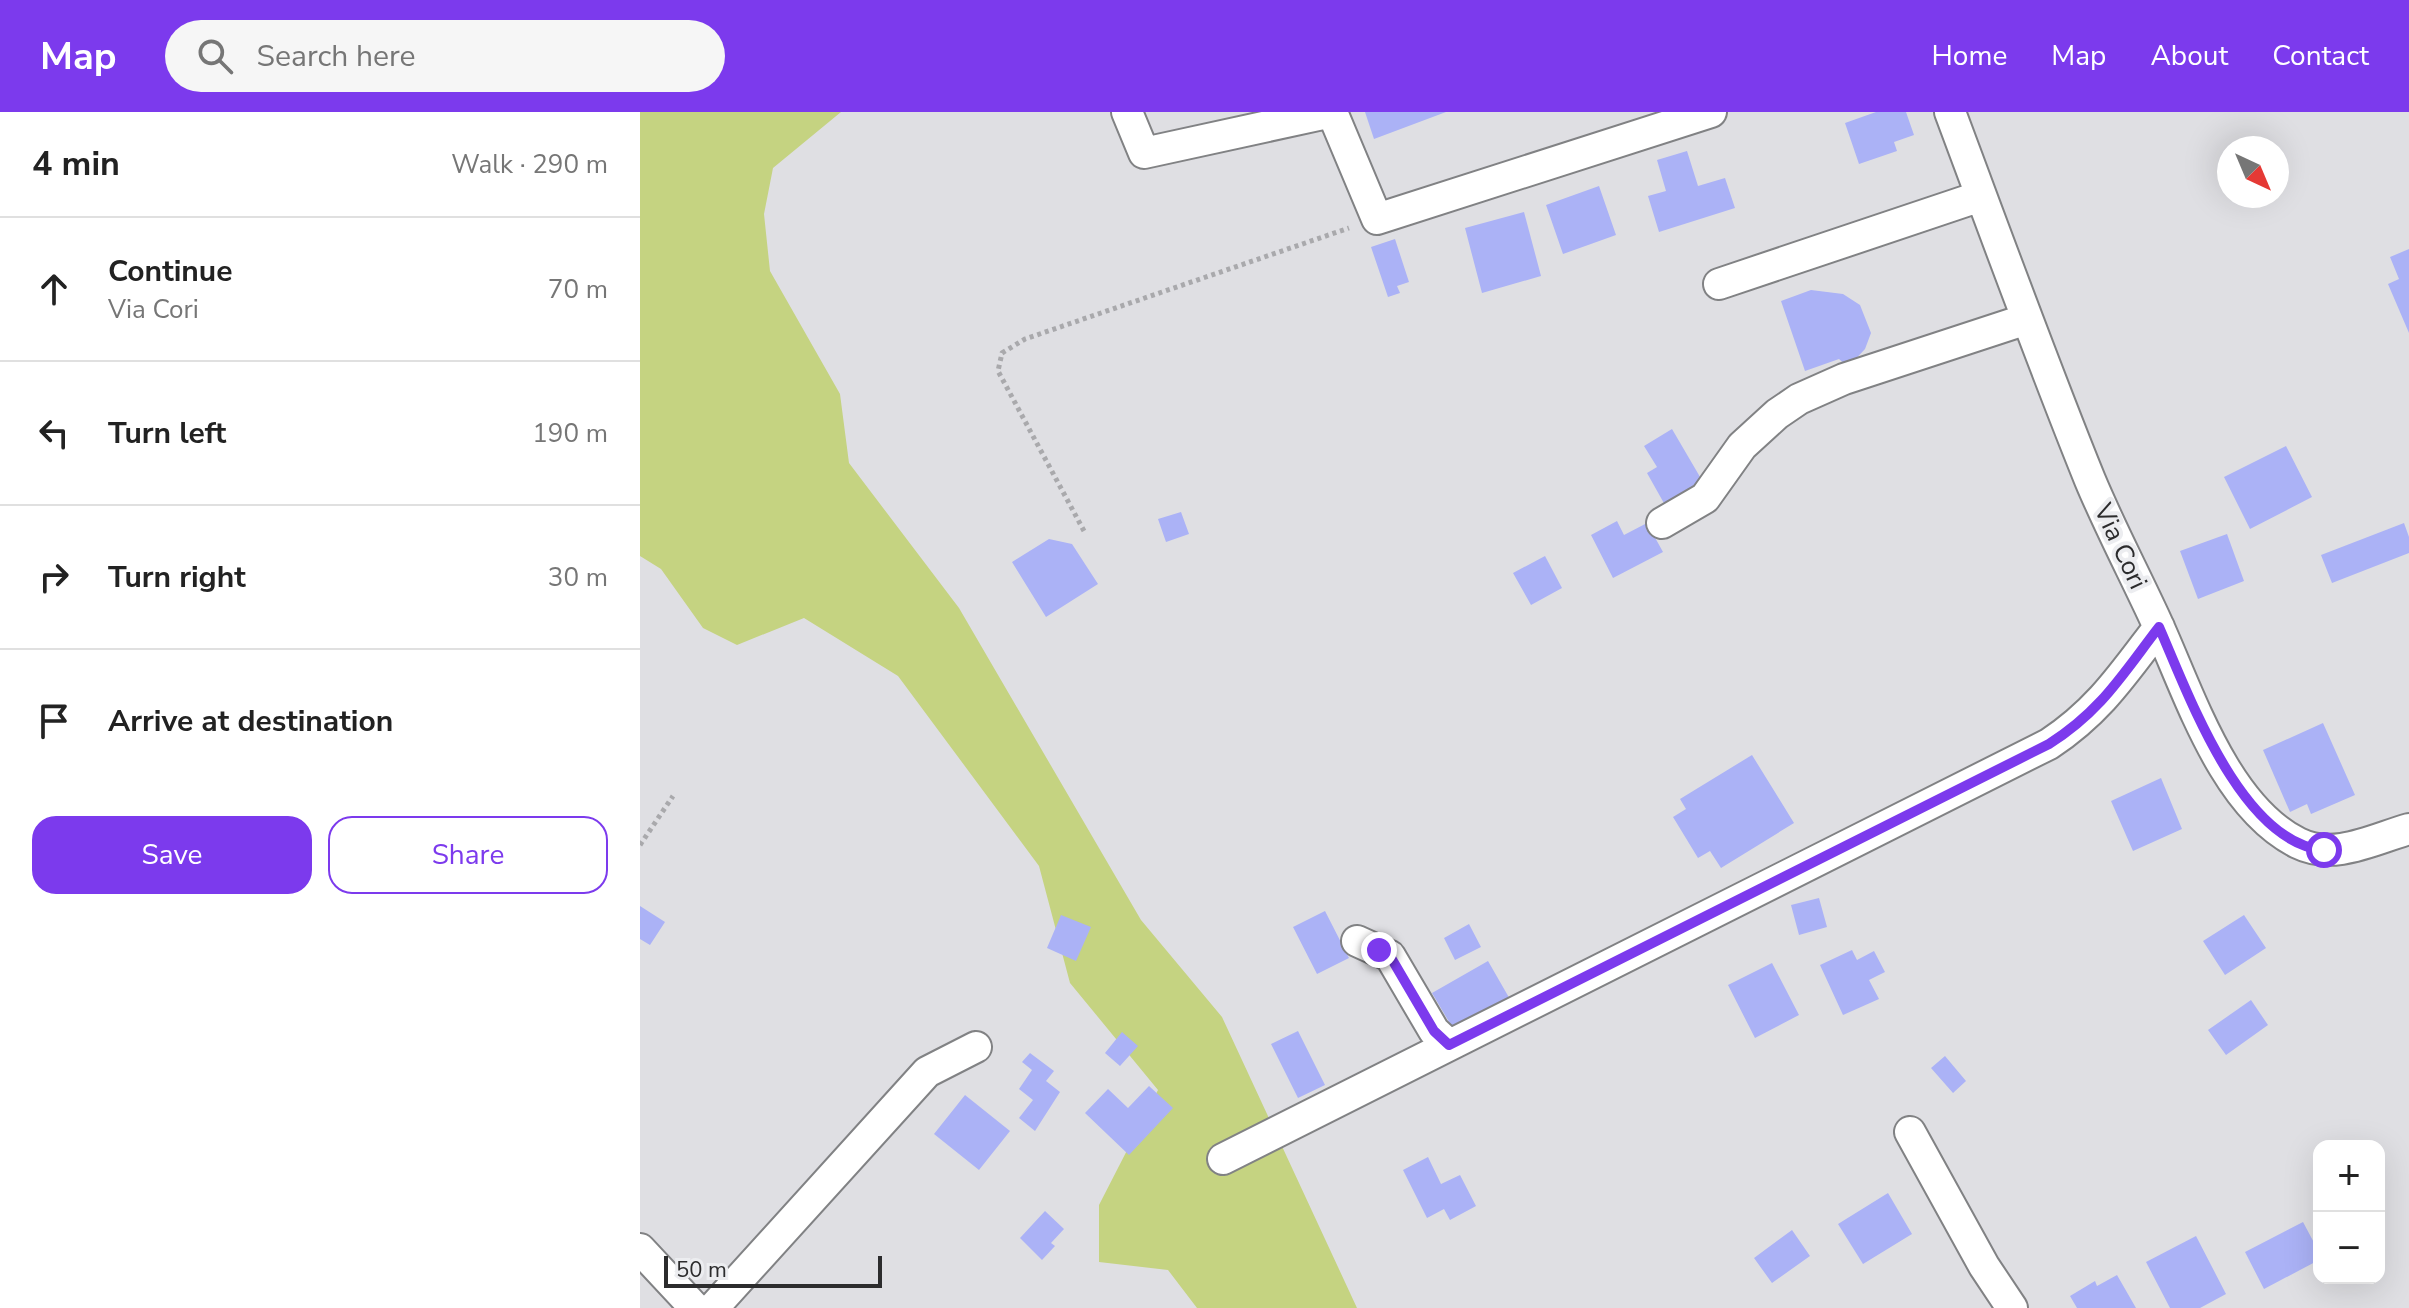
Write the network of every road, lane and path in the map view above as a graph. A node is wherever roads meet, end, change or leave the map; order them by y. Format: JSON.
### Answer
{"nodes":[{"id":1,"x":1127,"y":112,"type":"edge"},
{"id":2,"x":1332,"y":112,"type":"edge"},
{"id":3,"x":1711,"y":112,"type":"edge"},
{"id":4,"x":1950,"y":112,"type":"edge"},
{"id":5,"x":1287,"y":117,"type":"edge"},
{"id":6,"x":1642,"y":122,"type":"edge"},
{"id":7,"x":1981,"y":196,"type":"junction"},
{"id":8,"x":1377,"y":219,"type":"junction"},
{"id":9,"x":1719,"y":284,"type":"dead end"},
{"id":10,"x":2027,"y":319,"type":"junction"},
{"id":11,"x":1662,"y":523,"type":"dead end"},
{"id":12,"x":1084,"y":531,"type":"dead end"},
{"id":13,"x":2159,"y":627,"type":"junction"},
{"id":14,"x":673,"y":796,"type":"dead end"},
{"id":15,"x":2409,"y":829,"type":"edge"},
{"id":16,"x":640,"y":845,"type":"edge"},
{"id":17,"x":1357,"y":941,"type":"dead end"},
{"id":18,"x":1449,"y":1045,"type":"junction"},
{"id":19,"x":976,"y":1047,"type":"dead end"},
{"id":20,"x":1910,"y":1132,"type":"dead end"},
{"id":21,"x":1223,"y":1159,"type":"dead end"},
{"id":22,"x":640,"y":1249,"type":"edge"},
{"id":23,"x":695,"y":1308,"type":"edge"},
{"id":24,"x":713,"y":1308,"type":"edge"},
{"id":25,"x":2012,"y":1308,"type":"edge"}],
"edges":[{"from":1,"to":5,"type":"street"},
{"from":2,"to":5,"type":"street"},
{"from":2,"to":8,"type":"street"},
{"from":3,"to":6,"type":"street"},
{"from":4,"to":7,"type":"street","name":"Via Cori"},
{"from":6,"to":8,"type":"street"},
{"from":7,"to":9,"type":"street"},
{"from":7,"to":10,"type":"street","name":"Via Cori"},
{"from":8,"to":12,"type":"path"},
{"from":10,"to":11,"type":"street"},
{"from":10,"to":13,"type":"street","name":"Via Cori"},
{"from":13,"to":15,"type":"street","name":"Via Cori"},
{"from":13,"to":18,"type":"street"},
{"from":14,"to":16,"type":"path"},
{"from":17,"to":18,"type":"street"},
{"from":18,"to":21,"type":"street"},
{"from":19,"to":24,"type":"street"},
{"from":20,"to":25,"type":"street"},
{"from":22,"to":23,"type":"street"}]}
